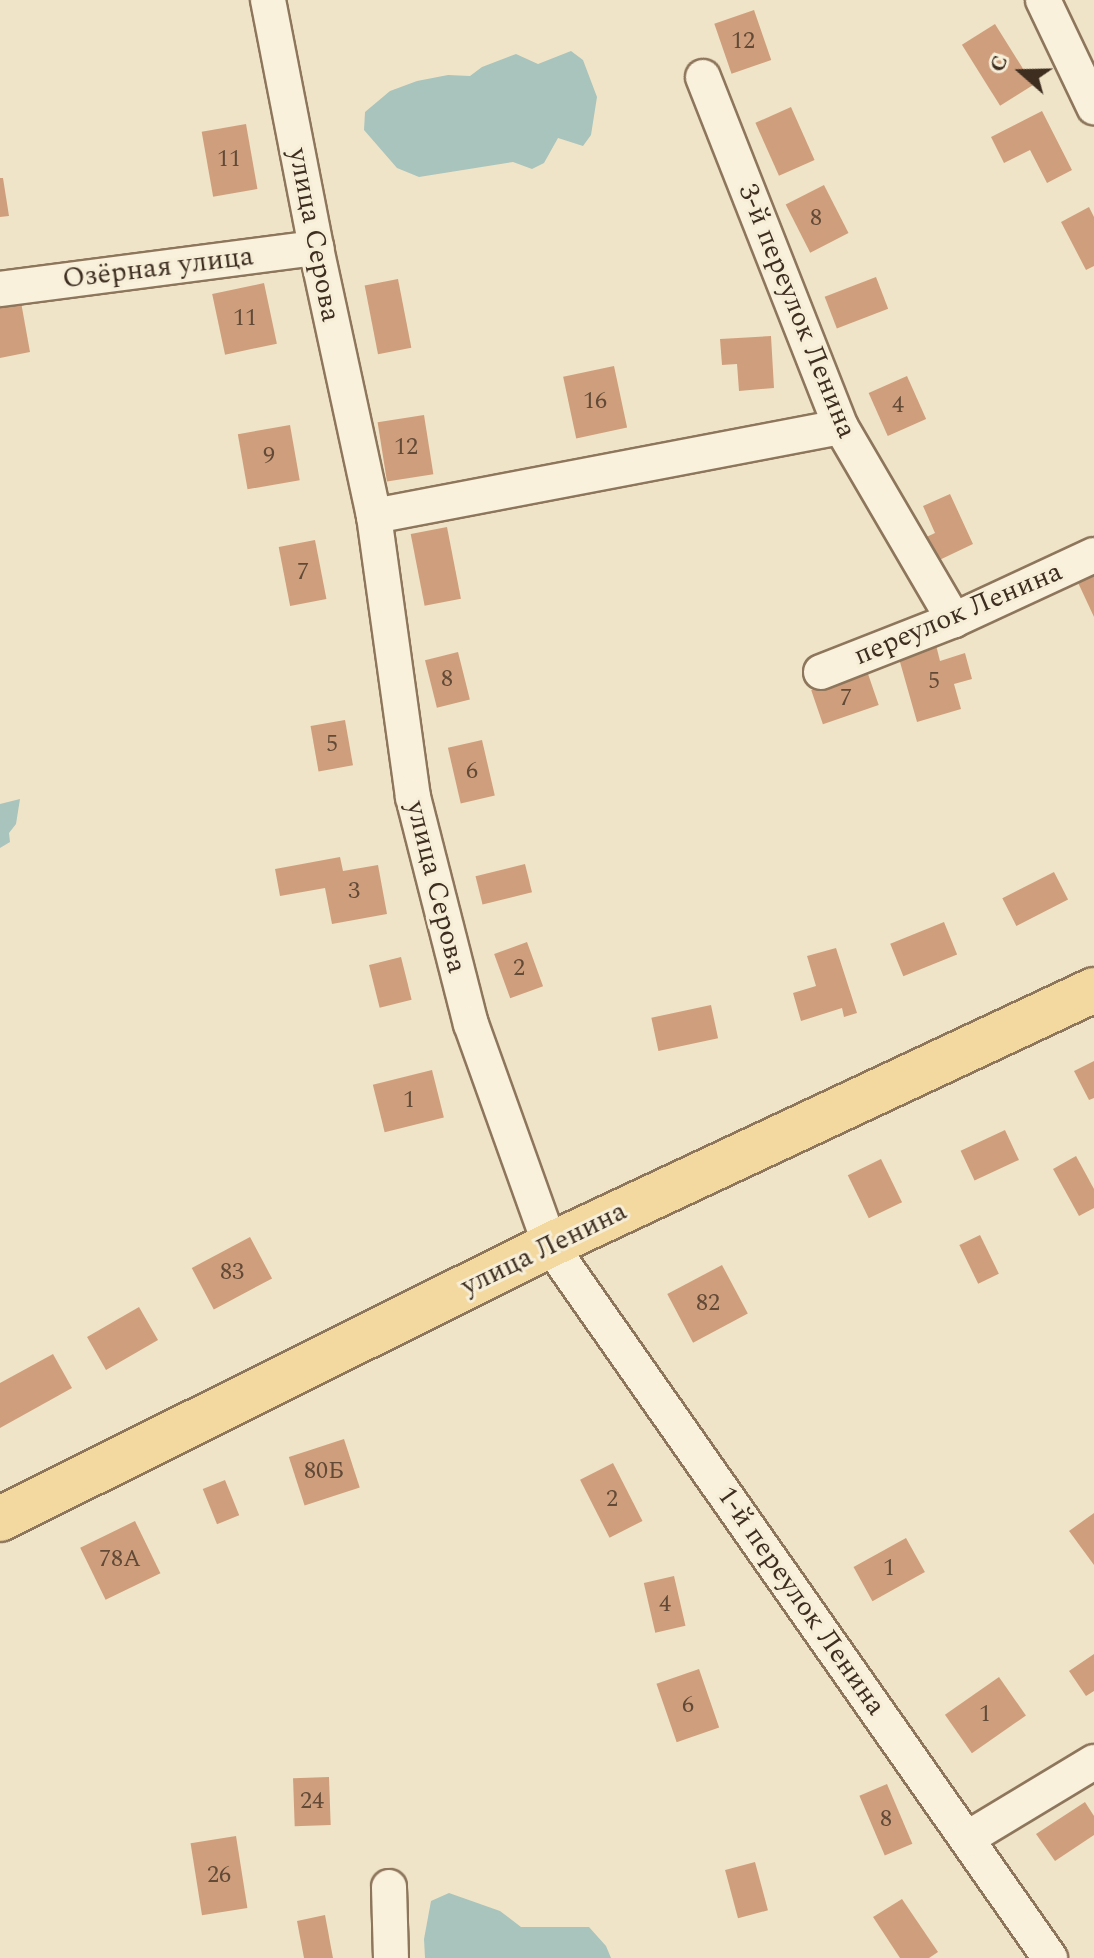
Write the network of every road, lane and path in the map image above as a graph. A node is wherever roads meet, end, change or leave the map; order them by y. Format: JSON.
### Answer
{"nodes":[{"id":1,"x":268,"y":0,"type":"edge"},
{"id":2,"x":1043,"y":0,"type":"edge"},
{"id":3,"x":703,"y":77,"type":"dead end"},
{"id":4,"x":1094,"y":107,"type":"edge"},
{"id":5,"x":316,"y":248,"type":"junction"},
{"id":6,"x":0,"y":289,"type":"edge"},
{"id":7,"x":841,"y":427,"type":"junction"},
{"id":8,"x":374,"y":516,"type":"junction"},
{"id":9,"x":1094,"y":555,"type":"edge"},
{"id":10,"x":954,"y":620,"type":"junction"},
{"id":11,"x":821,"y":672,"type":"dead end"},
{"id":12,"x":1094,"y":990,"type":"edge"},
{"id":13,"x":550,"y":1245,"type":"junction"},
{"id":14,"x":0,"y":1519,"type":"edge"},
{"id":15,"x":1094,"y":1762,"type":"edge"},
{"id":16,"x":968,"y":1838,"type":"junction"},
{"id":17,"x":389,"y":1887,"type":"dead end"},
{"id":18,"x":391,"y":1958,"type":"edge"},
{"id":19,"x":1050,"y":1958,"type":"edge"}],
"edges":[{"from":1,"to":5,"type":"street","name":"улица Серова"},
{"from":2,"to":4,"type":"street"},
{"from":3,"to":7,"type":"street","name":"3-й переулок Ленина"},
{"from":5,"to":6,"type":"street","name":"Озёрная улица"},
{"from":5,"to":8,"type":"street","name":"улица Серова"},
{"from":7,"to":8,"type":"street"},
{"from":7,"to":10,"type":"street","name":"3-й переулок Ленина"},
{"from":8,"to":13,"type":"street","name":"улица Серова"},
{"from":9,"to":10,"type":"street","name":"переулок Ленина"},
{"from":10,"to":11,"type":"street","name":"переулок Ленина"},
{"from":12,"to":13,"type":"main road","name":"улица Ленина"},
{"from":13,"to":14,"type":"main road","name":"улица Ленина"},
{"from":13,"to":16,"type":"street","name":"1-й переулок Ленина"},
{"from":15,"to":16,"type":"street"},
{"from":16,"to":19,"type":"street","name":"1-й переулок Ленина"},
{"from":17,"to":18,"type":"street"}]}
